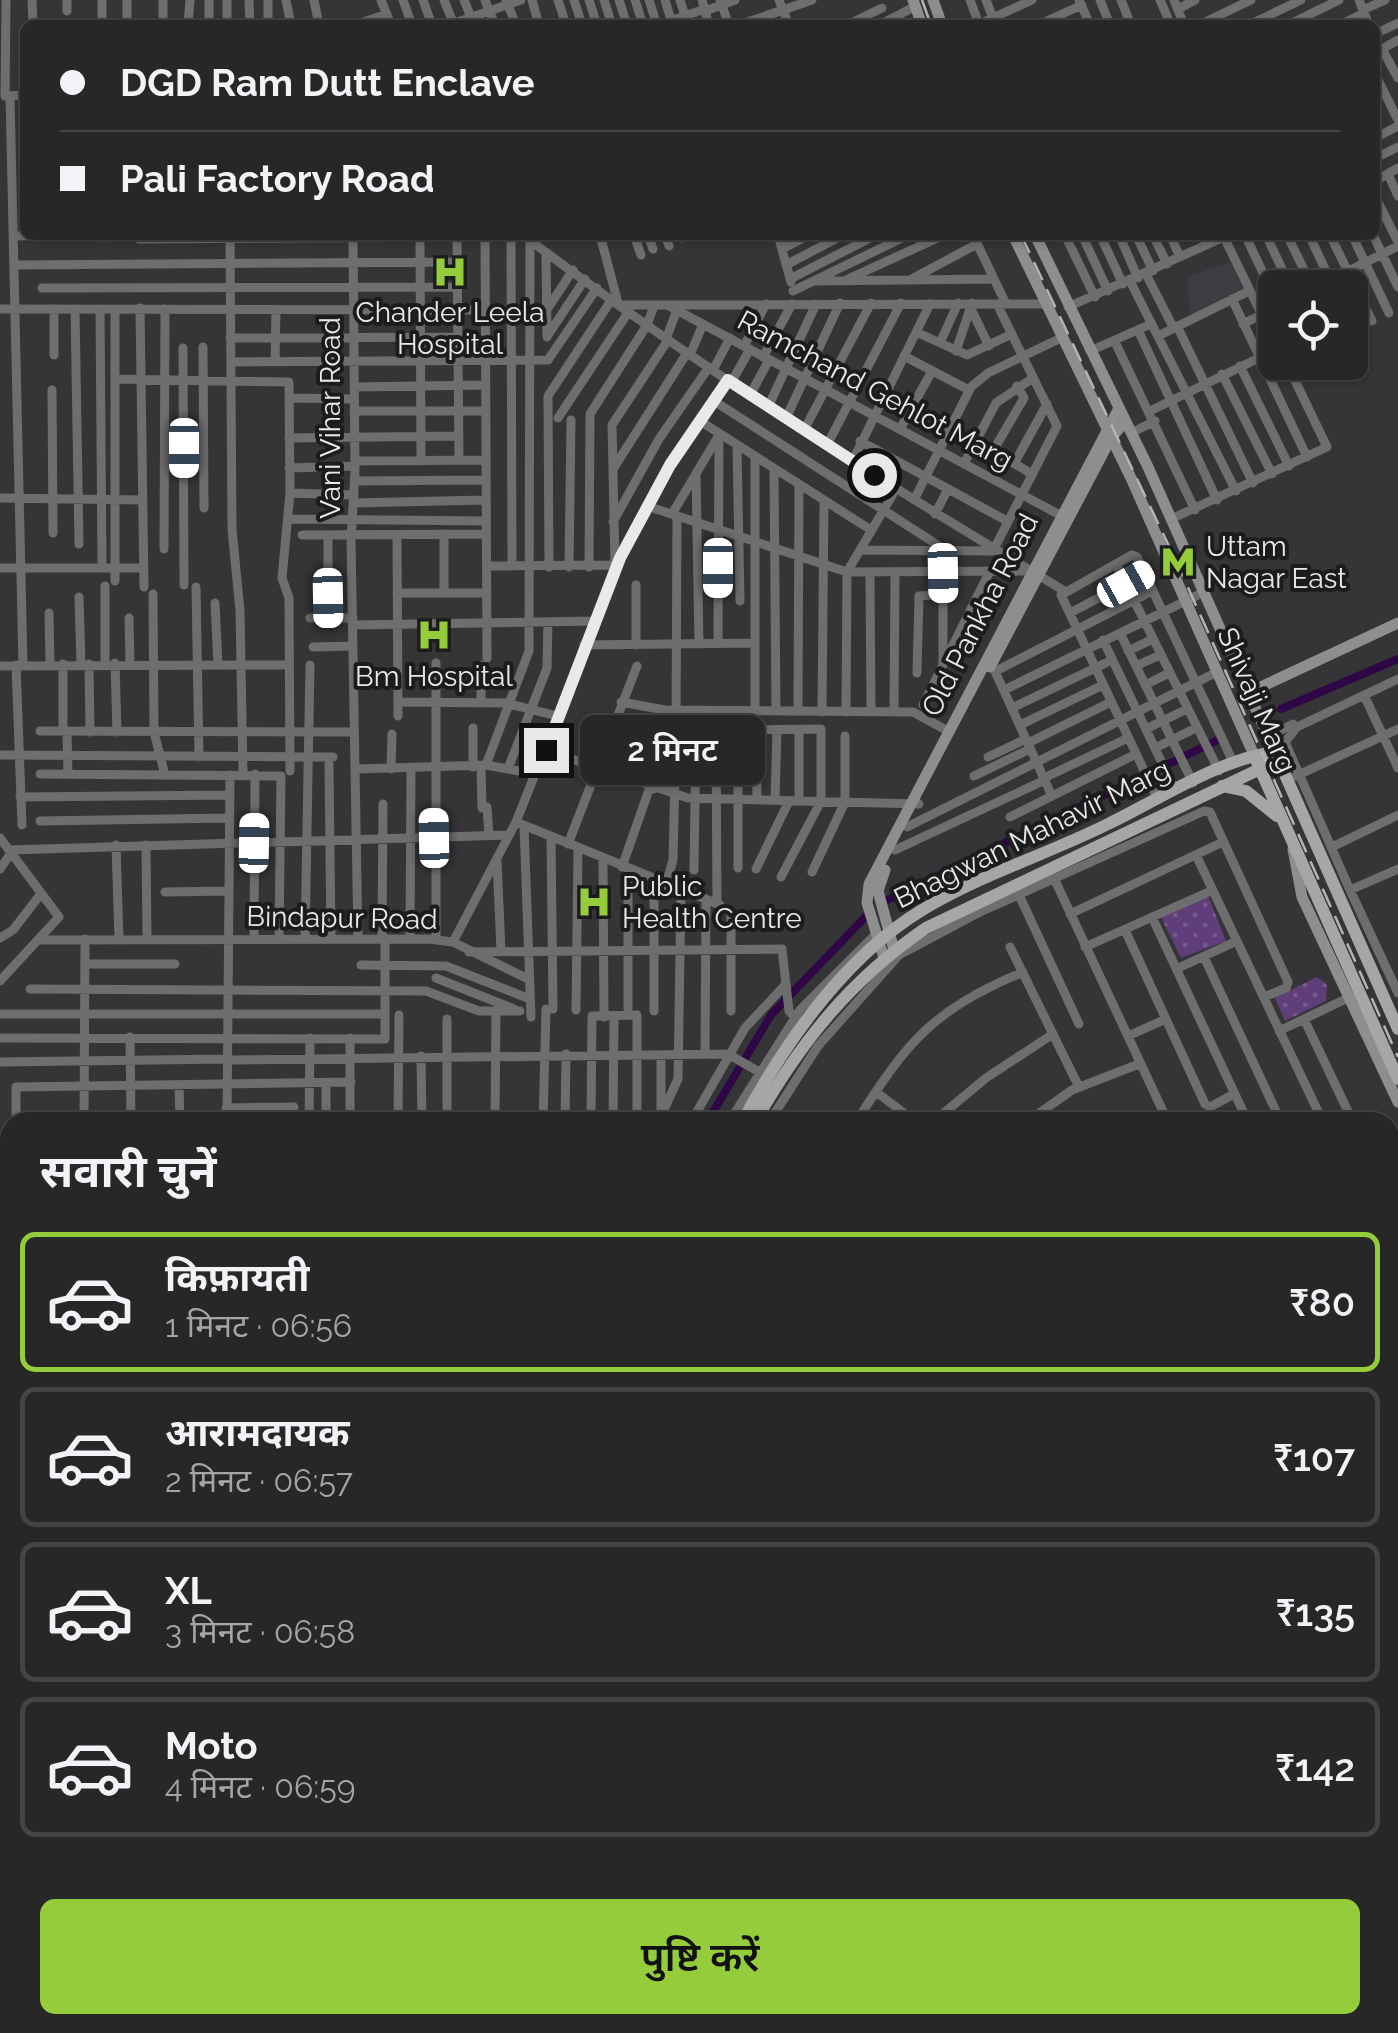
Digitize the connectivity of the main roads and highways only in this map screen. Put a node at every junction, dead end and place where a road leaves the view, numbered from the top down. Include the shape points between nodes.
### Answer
1 (1275, 752) junction
2 (1254, 755) junction
3 (1260, 768) junction
4 (1221, 786) junction
5 (1283, 822) junction
6 (1398, 1029) edge
7 (1395, 1071) edge
8 (745, 1112) edge
9 (761, 1112) edge

1 - 2 main road, Bhagwan Mahavir Marg
1 - 3 main road
1 - 6 main road, Shivaji Marg via 1293,778
2 - 3 main road, Shivaji Marg
2 - 8 main road, Bhagwan Mahavir Marg via 958,891 879,938 796,1018 759,1072
3 - 4 main road, Bhagwan Mahavir Marg
3 - 5 main road, Shivaji Marg
4 - 5 main road via 1246,792
4 - 9 main road, Bhagwan Mahavir Marg via 1053,876 926,928 882,962 803,1044
5 - 7 main road, Shivaji Marg

